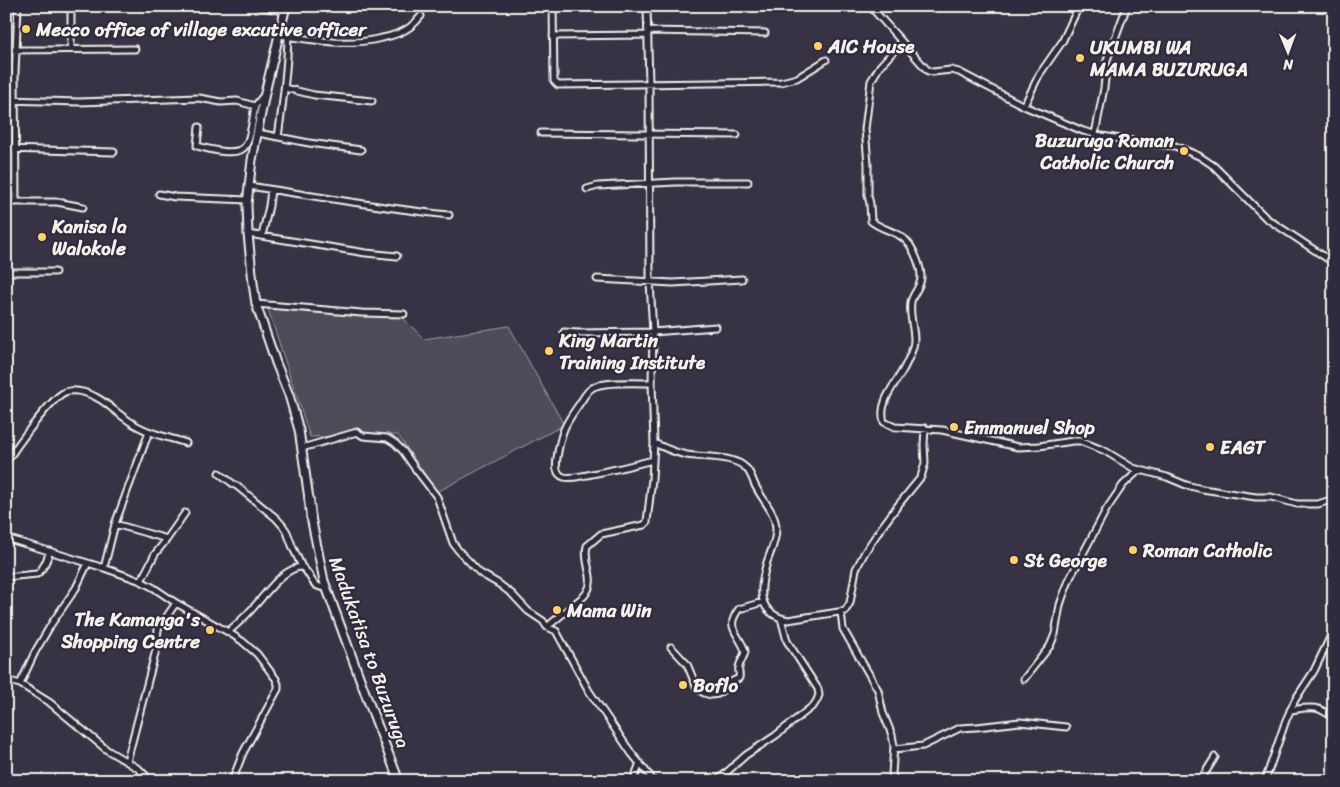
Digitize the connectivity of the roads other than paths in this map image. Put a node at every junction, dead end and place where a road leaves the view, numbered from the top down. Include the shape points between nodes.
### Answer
1 (18, 6) edge
2 (71, 6) edge
3 (258, 6) edge
4 (553, 6) edge
5 (647, 6) edge
6 (870, 6) edge
7 (1079, 6) edge
8 (1127, 6) edge
9 (285, 9) edge
10 (421, 16) dead end
11 (648, 33) junction
12 (765, 33) dead end
13 (279, 35) junction
14 (288, 36) junction
15 (553, 36) junction
16 (902, 42) junction
17 (71, 49) junction
18 (135, 49) dead end
19 (6, 50) edge
20 (17, 50) junction
21 (826, 60) dead end
22 (649, 84) junction
23 (285, 88) junction
24 (265, 93) junction
25 (6, 100) edge
26 (15, 100) junction
27 (372, 101) dead end
28 (255, 106) junction
29 (1024, 106) junction
30 (199, 127) dead end
31 (541, 132) dead end
32 (258, 133) junction
33 (650, 134) junction
34 (1095, 134) junction
35 (737, 135) dead end
36 (278, 137) junction
37 (6, 149) edge
38 (15, 150) junction
39 (361, 150) dead end
40 (114, 152) dead end
41 (748, 182) dead end
42 (649, 183) junction
43 (249, 186) junction
44 (587, 189) dead end
45 (271, 190) junction
46 (159, 194) dead end
47 (248, 200) junction
48 (6, 202) edge
49 (16, 202) junction
50 (83, 207) dead end
51 (449, 214) dead end
52 (248, 234) junction
53 (262, 236) junction
54 (397, 256) dead end
55 (1334, 263) edge
56 (6, 272) edge
57 (55, 272) dead end
58 (597, 279) dead end
59 (742, 279) dead end
60 (650, 282) junction
61 (256, 304) junction
62 (404, 314) dead end
63 (716, 328) dead end
64 (564, 332) dead end
65 (653, 332) junction
66 (652, 383) junction
67 (925, 428) junction
68 (150, 432) junction
69 (186, 443) dead end
70 (654, 443) junction
71 (302, 448) junction
72 (653, 460) junction
73 (6, 463) edge
74 (1139, 470) junction
75 (219, 473) dead end
76 (309, 499) joint
77 (1334, 500) edge
78 (185, 513) dead end
79 (311, 517) joint
80 (115, 524) junction
81 (6, 538) edge
82 (167, 539) junction
83 (50, 551) junction
84 (88, 563) junction
85 (302, 567) junction
86 (104, 568) junction
87 (6, 577) edge
88 (141, 581) junction
89 (327, 588) junction
90 (763, 602) junction
91 (176, 603) junction
92 (841, 612) junction
93 (781, 618) junction
94 (547, 627) junction
95 (1334, 629) edge
96 (228, 632) junction
97 (671, 648) dead end
98 (1024, 679) dead end
99 (6, 680) edge
100 (20, 684) junction
101 (1290, 710) junction
102 (1334, 717) edge
103 (1066, 727) dead end
104 (894, 749) junction
105 (1215, 757) dead end
106 (127, 761) junction
107 (640, 764) junction
108 (635, 779) edge
109 (151, 781) edge
110 (232, 781) edge
111 (400, 781) edge
112 (653, 781) edge
113 (717, 781) edge
114 (894, 781) edge
115 (1200, 781) edge
116 (1265, 781) edge

1 - 20 street
2 - 17 street
3 - 9 street
4 - 15 street
5 - 11 street
6 - 16 street
7 - 29 street
8 - 34 street via 1107,60
9 - 13 main road, Madukatisa to Buzuruga
10 - 14 street via 399,34 373,41 342,43
11 - 12 street
11 - 15 street
11 - 22 street
13 - 14 street
13 - 24 main road, Madukatisa to Buzuruga
14 - 23 street
15 - 22 street via 554,81 558,85
16 - 29 street via 928,70 960,72
16 - 67 street via 871,81 865,129 868,195 871,221 905,239 917,260 921,278 911,300 914,343 907,364 888,397 883,419 895,427
17 - 18 street
17 - 20 street
19 - 20 street
20 - 26 street
21 - 22 street via 797,78 781,82
22 - 33 street
23 - 27 street via 314,95
23 - 36 street
24 - 28 street
24 - 32 main road, Madukatisa to Buzuruga
25 - 26 street
26 - 28 street via 79,102 199,98
26 - 38 street
28 - 30 street via 248,140 242,150 232,152 197,146
29 - 34 street
31 - 33 street
32 - 36 street
32 - 43 main road, Madukatisa to Buzuruga
33 - 35 street
33 - 42 street
34 - 55 street via 1175,146 1199,156 1214,166 1266,218
36 - 39 street
37 - 38 street
38 - 40 street
38 - 49 street
41 - 42 street
42 - 44 street
42 - 60 street
43 - 45 street
43 - 47 main road, Madukatisa to Buzuruga
45 - 51 street
45 - 53 street
46 - 47 street
47 - 52 main road, Madukatisa to Buzuruga
48 - 49 street
49 - 50 street via 57,202
52 - 53 street
52 - 61 main road, Madukatisa to Buzuruga
53 - 54 street
56 - 57 street
58 - 60 street
59 - 60 street
60 - 65 street
61 - 62 street
61 - 71 main road, Madukatisa to Buzuruga via 289,395
63 - 65 street
64 - 65 street
65 - 66 street
66 - 70 street
66 - 72 street via 607,384 590,389 563,430 556,465 557,471 565,478
67 - 74 street via 1018,447 1080,441
67 - 92 street via 925,463 921,477 866,552 856,569 850,603
68 - 69 street
68 - 73 street via 90,395 66,392 38,419
68 - 80 street
70 - 72 street
70 - 90 street via 686,455 735,461 751,475 776,527 776,540 764,577
71 - 76 main road, Madukatisa to Buzuruga
71 - 94 street via 357,432 363,436 387,438 395,443 437,497 458,550 480,573 512,594
72 - 94 street via 647,522 644,526 601,534 587,546 589,591
74 - 77 street via 1202,489 1271,497 1297,504
74 - 98 street via 1123,485 1086,546 1060,605 1050,646
75 - 85 street via 276,518 287,532
76 - 79 main road, Madukatisa to Buzuruga
78 - 82 street
79 - 89 main road, Madukatisa to Buzuruga
80 - 82 street
80 - 86 street
81 - 83 street
82 - 88 street
83 - 84 street
83 - 87 street via 37,574
84 - 86 street
84 - 100 street
85 - 89 street via 316,585
85 - 96 street via 293,568 276,581
86 - 88 street
88 - 91 street
89 - 111 main road, Madukatisa to Buzuruga
90 - 93 street via 771,613
90 - 97 street via 739,609 733,618 733,630 745,653 739,666 739,678 718,694 704,693 697,688 690,668
91 - 96 street
91 - 106 street via 158,629
92 - 93 street via 788,620
92 - 104 street via 845,634 878,690
93 - 113 street via 787,642 819,695 814,705
94 - 107 street via 556,631 589,691
95 - 101 street
96 - 110 street via 256,654 278,684
99 - 100 street
100 - 106 street via 49,702 107,750
101 - 102 street via 1313,708
101 - 116 street
103 - 104 street via 1020,722 960,728 923,746
104 - 114 street
105 - 115 street
106 - 109 street
107 - 108 street
107 - 112 street

